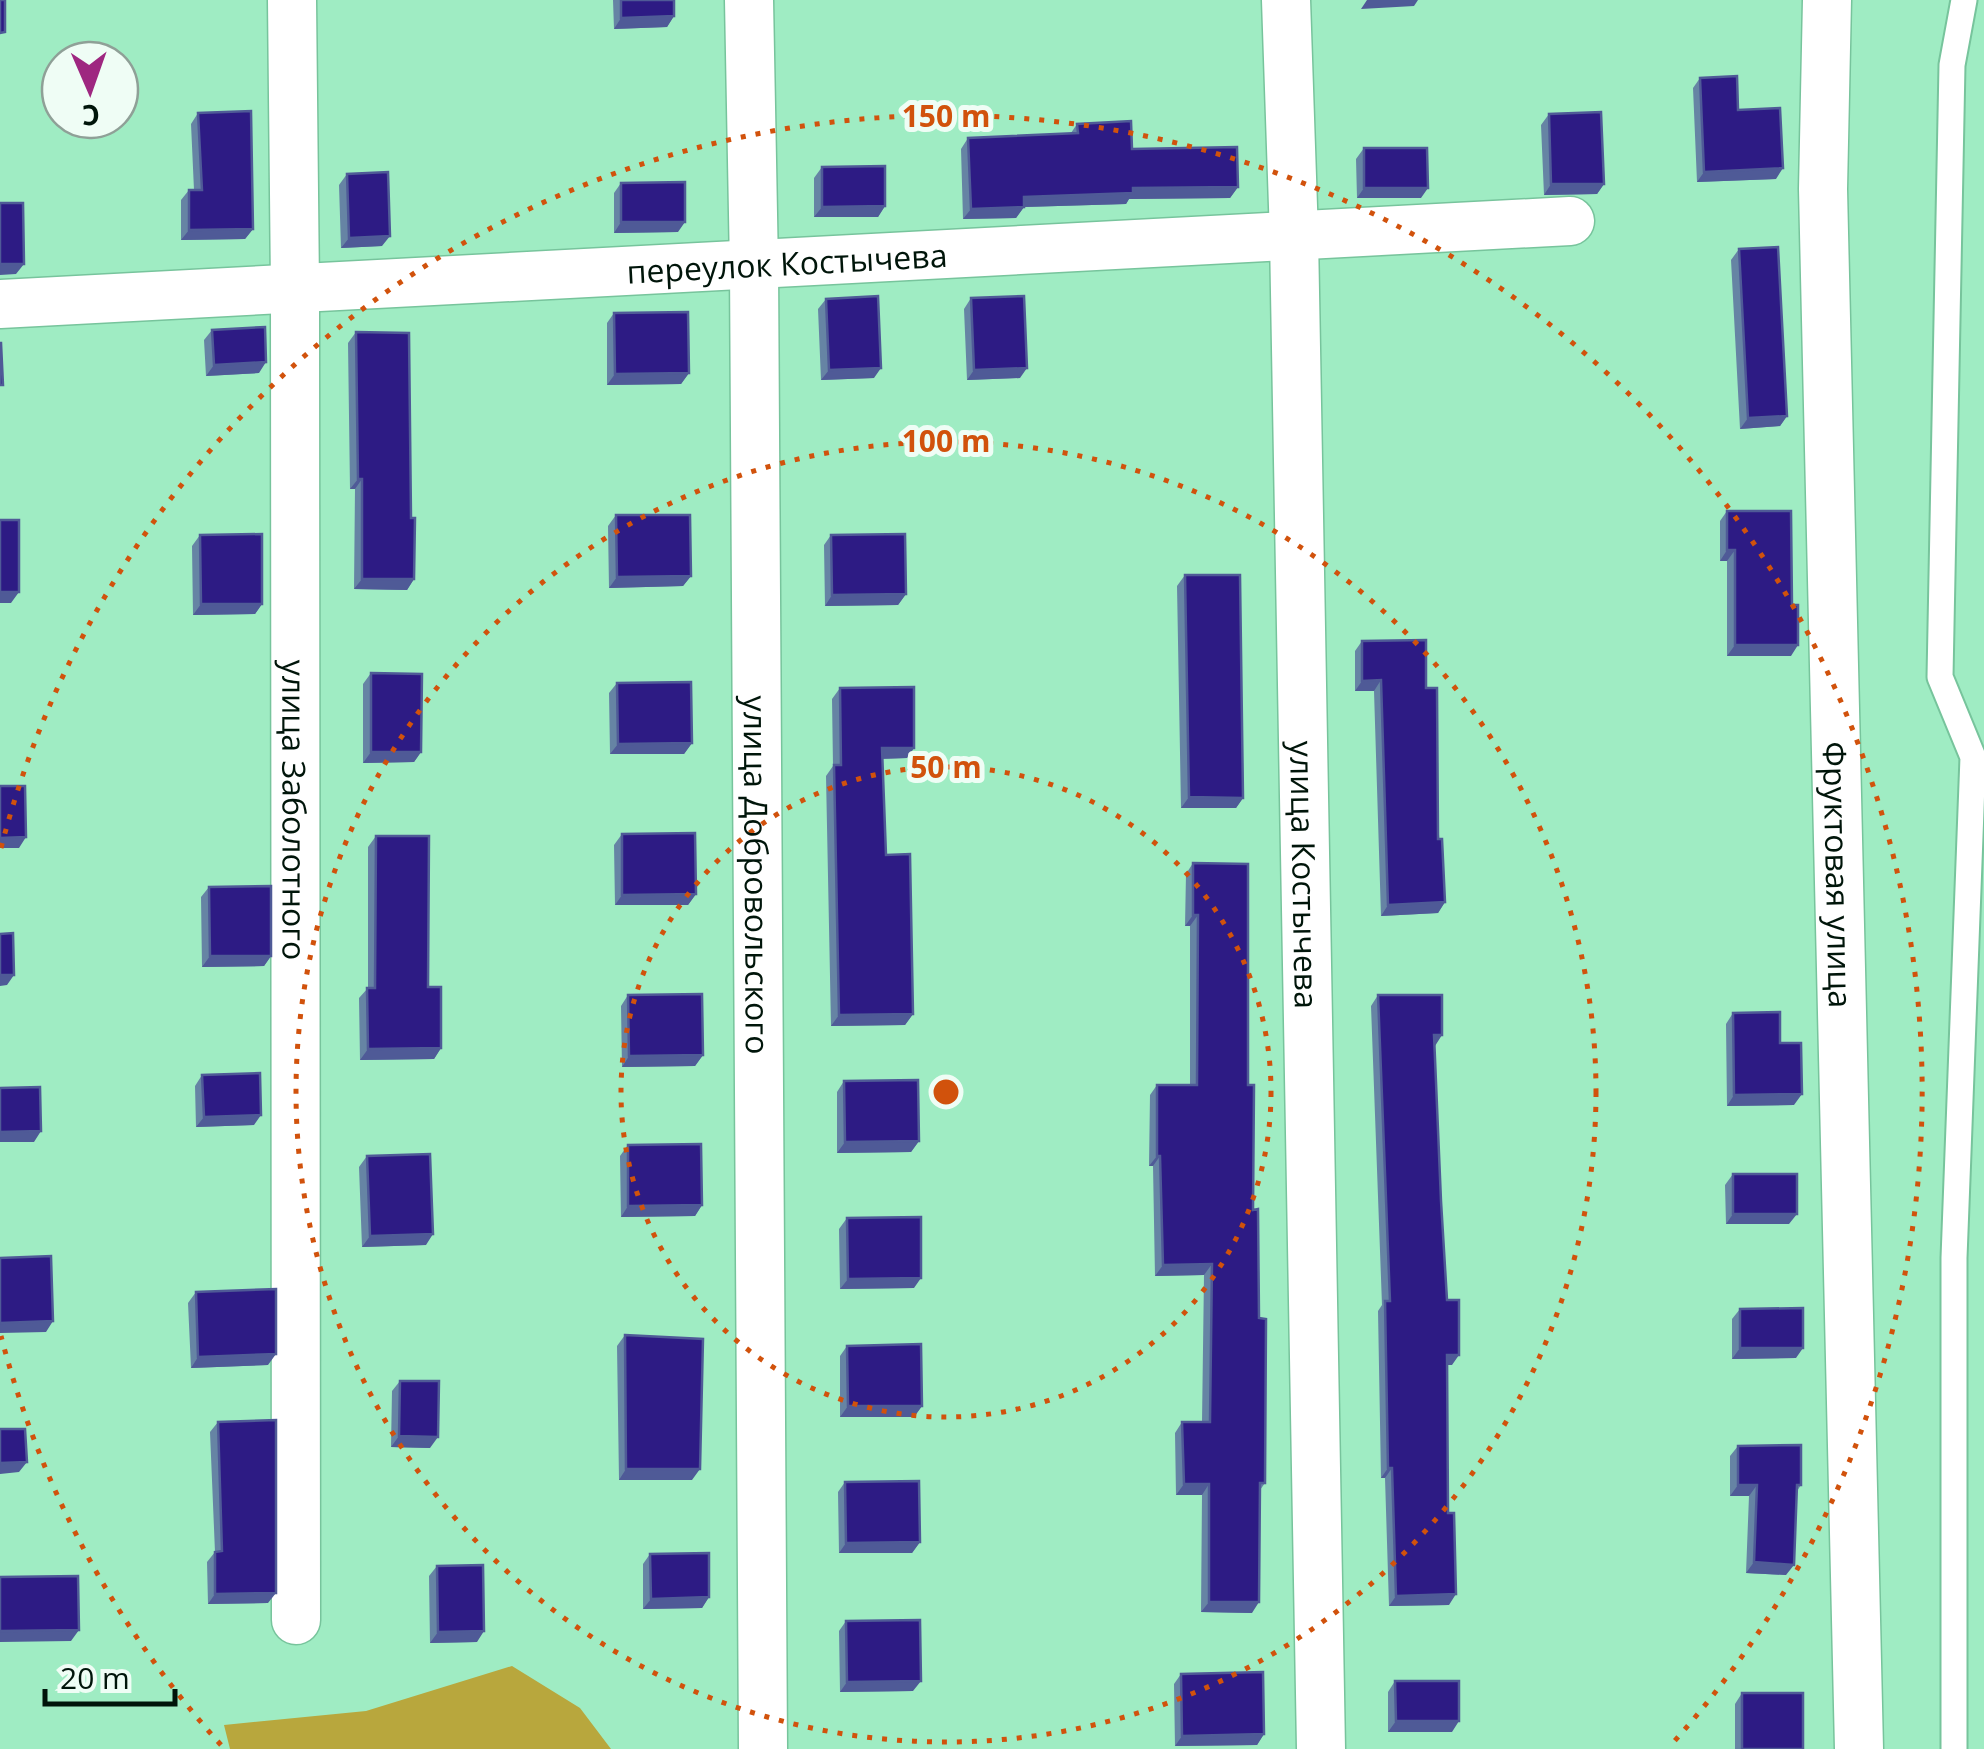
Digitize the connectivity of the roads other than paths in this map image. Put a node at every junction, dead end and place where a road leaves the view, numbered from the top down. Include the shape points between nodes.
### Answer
1 (292, 0) edge
2 (749, 0) edge
3 (1286, 0) edge
4 (1828, 0) edge
5 (1964, 0) edge
6 (1570, 222) dead end
7 (1294, 236) junction
8 (754, 267) junction
9 (296, 288) junction
10 (0, 304) edge
11 (296, 1620) dead end
12 (764, 1749) edge
13 (1321, 1749) edge
14 (1859, 1749) edge
15 (1954, 1749) edge

1 - 9 street, улица Заболотного
2 - 8 street, улица Добровольского
3 - 7 street, улица Костычева
4 - 14 street, Фруктовая улица via 1823,190
5 - 15 lane via 1952,65 1940,676 1974,756 1954,1258
6 - 7 street, переулок Костычева
7 - 8 street, переулок Костычева
7 - 13 street, улица Костычева
8 - 9 street, переулок Костычева
8 - 12 street, улица Добровольского
9 - 10 street, переулок Костычева
9 - 11 street, улица Заболотного

